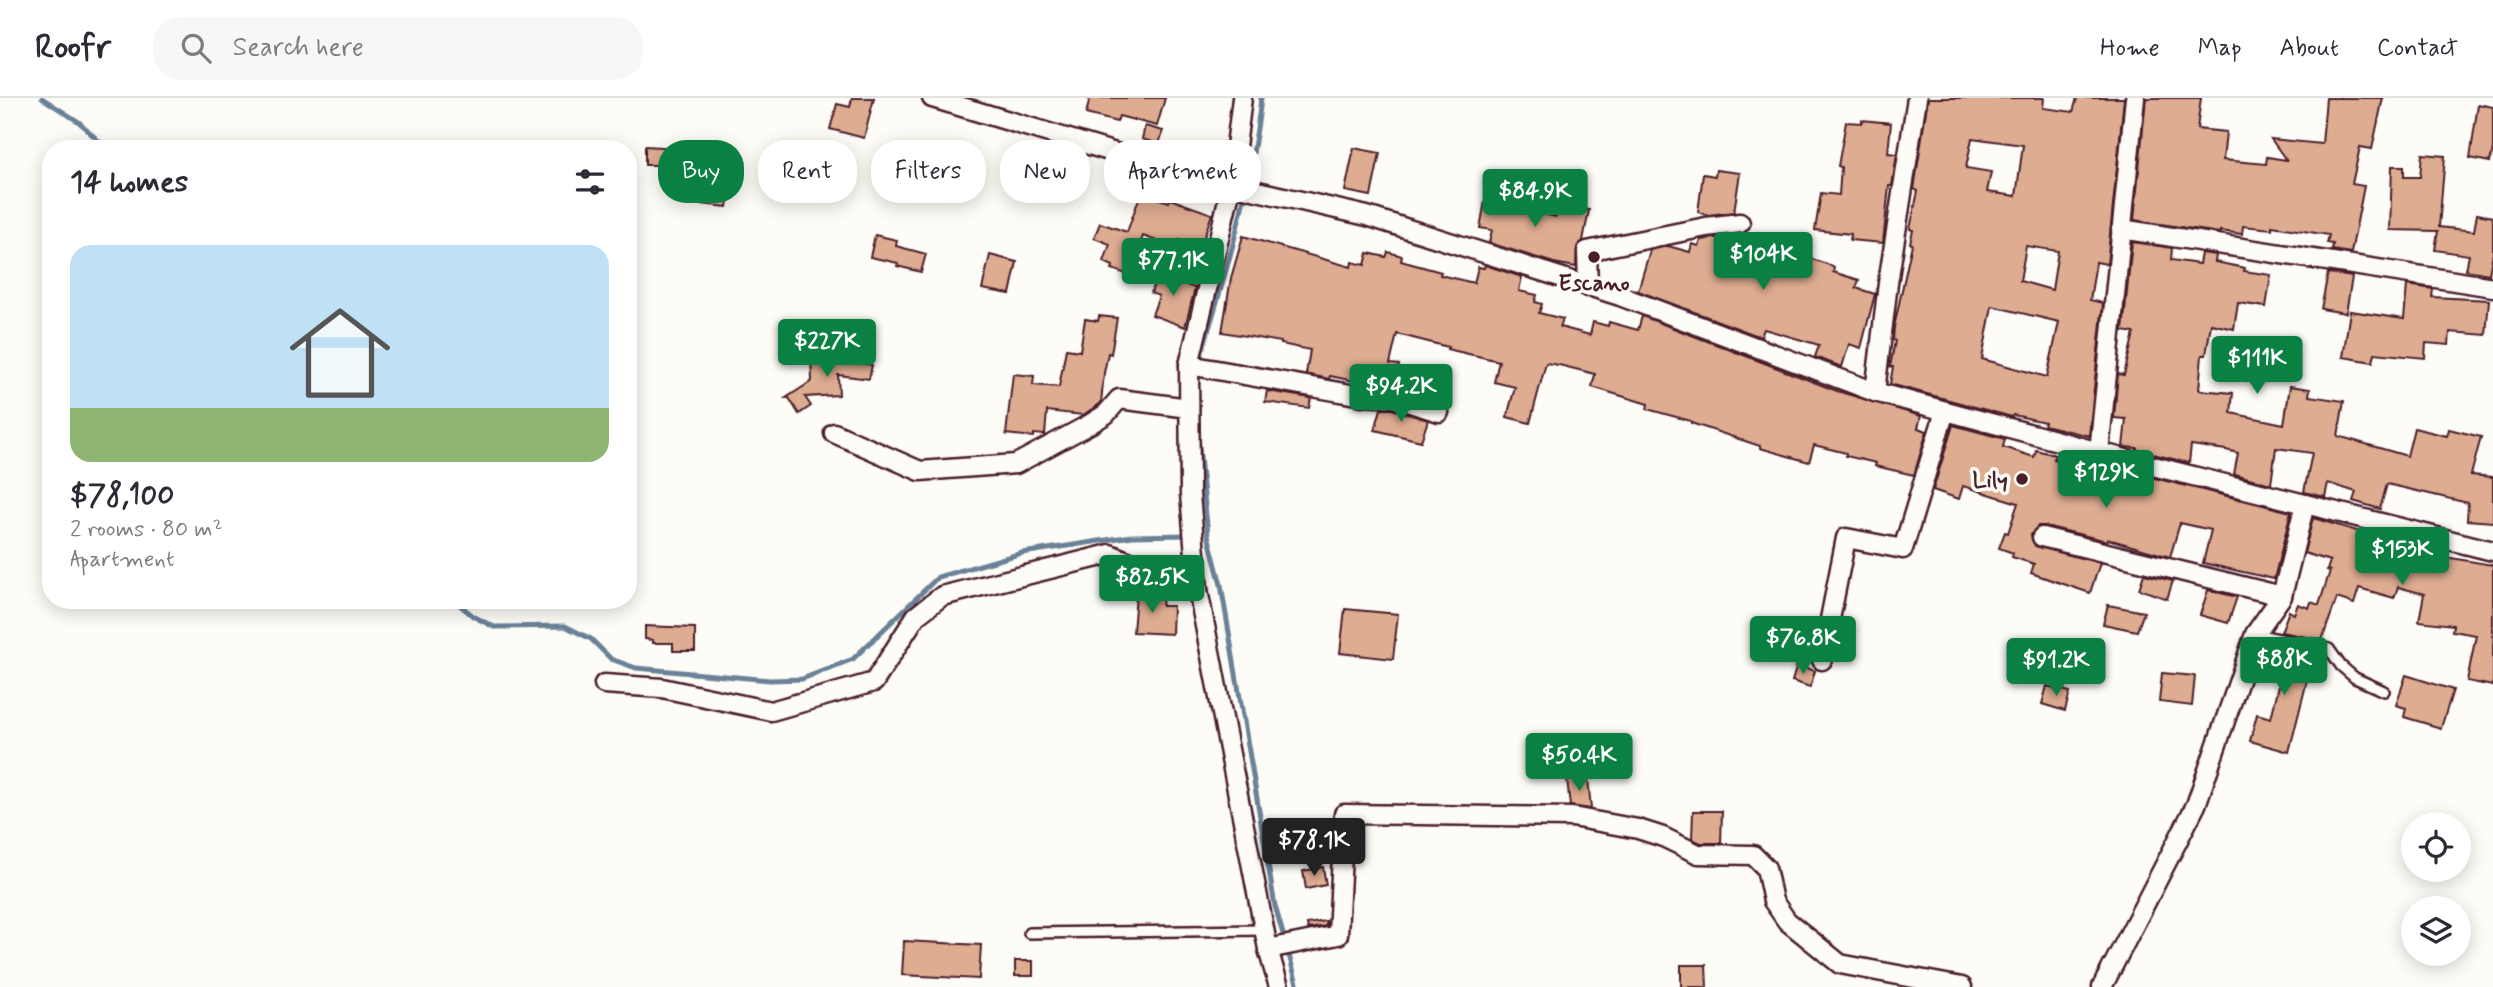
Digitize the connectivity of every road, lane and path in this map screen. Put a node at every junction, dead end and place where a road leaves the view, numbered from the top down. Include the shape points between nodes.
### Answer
1 (932, 98) edge
2 (1242, 98) edge
3 (1917, 98) edge
4 (2135, 98) edge
5 (1237, 140) edge
6 (1104, 149) edge
7 (1261, 193) edge
8 (1227, 203) edge
9 (1740, 223) dead end
10 (2122, 229) junction
11 (1588, 287) junction
12 (2493, 287) edge
13 (1189, 365) junction
14 (1875, 392) junction
15 (1189, 408) junction
16 (1945, 411) junction
17 (1439, 412) dead end
18 (834, 433) dead end
19 (2099, 452) junction
20 (2305, 504) junction
21 (2042, 537) dead end
22 (2493, 551) edge
23 (1198, 590) junction
24 (2282, 596) junction
25 (2255, 635) junction
26 (1822, 660) dead end
27 (604, 684) dead end
28 (2384, 691) dead end
29 (1264, 930) junction
30 (1030, 933) dead end
31 (1268, 949) junction
32 (1279, 987) edge
33 (1962, 987) edge
34 (2102, 987) edge

1 - 6 street
2 - 5 street
3 - 14 street
4 - 10 street
7 - 11 street via 1367,216
8 - 13 street
9 - 11 street via 1587,251
10 - 12 street
10 - 19 street
11 - 14 street
13 - 15 street
13 - 17 street via 1394,398
14 - 16 street
15 - 18 street via 1119,398 1106,414 1016,464 920,471
15 - 23 street
16 - 19 street
16 - 26 street via 1903,549 1846,538
19 - 20 street
20 - 22 street
20 - 24 street
21 - 24 street
23 - 27 street via 1110,554 942,596 916,616 874,682 771,711 662,688
23 - 29 street
24 - 25 street
25 - 28 lane via 2329,649 2355,678
25 - 34 street via 2196,804
29 - 30 lane
29 - 31 street
31 - 32 street
31 - 33 street via 1338,934 1344,814 1572,817 1638,829 1698,854 1753,855 1766,868 1773,901 1787,920 1840,964

